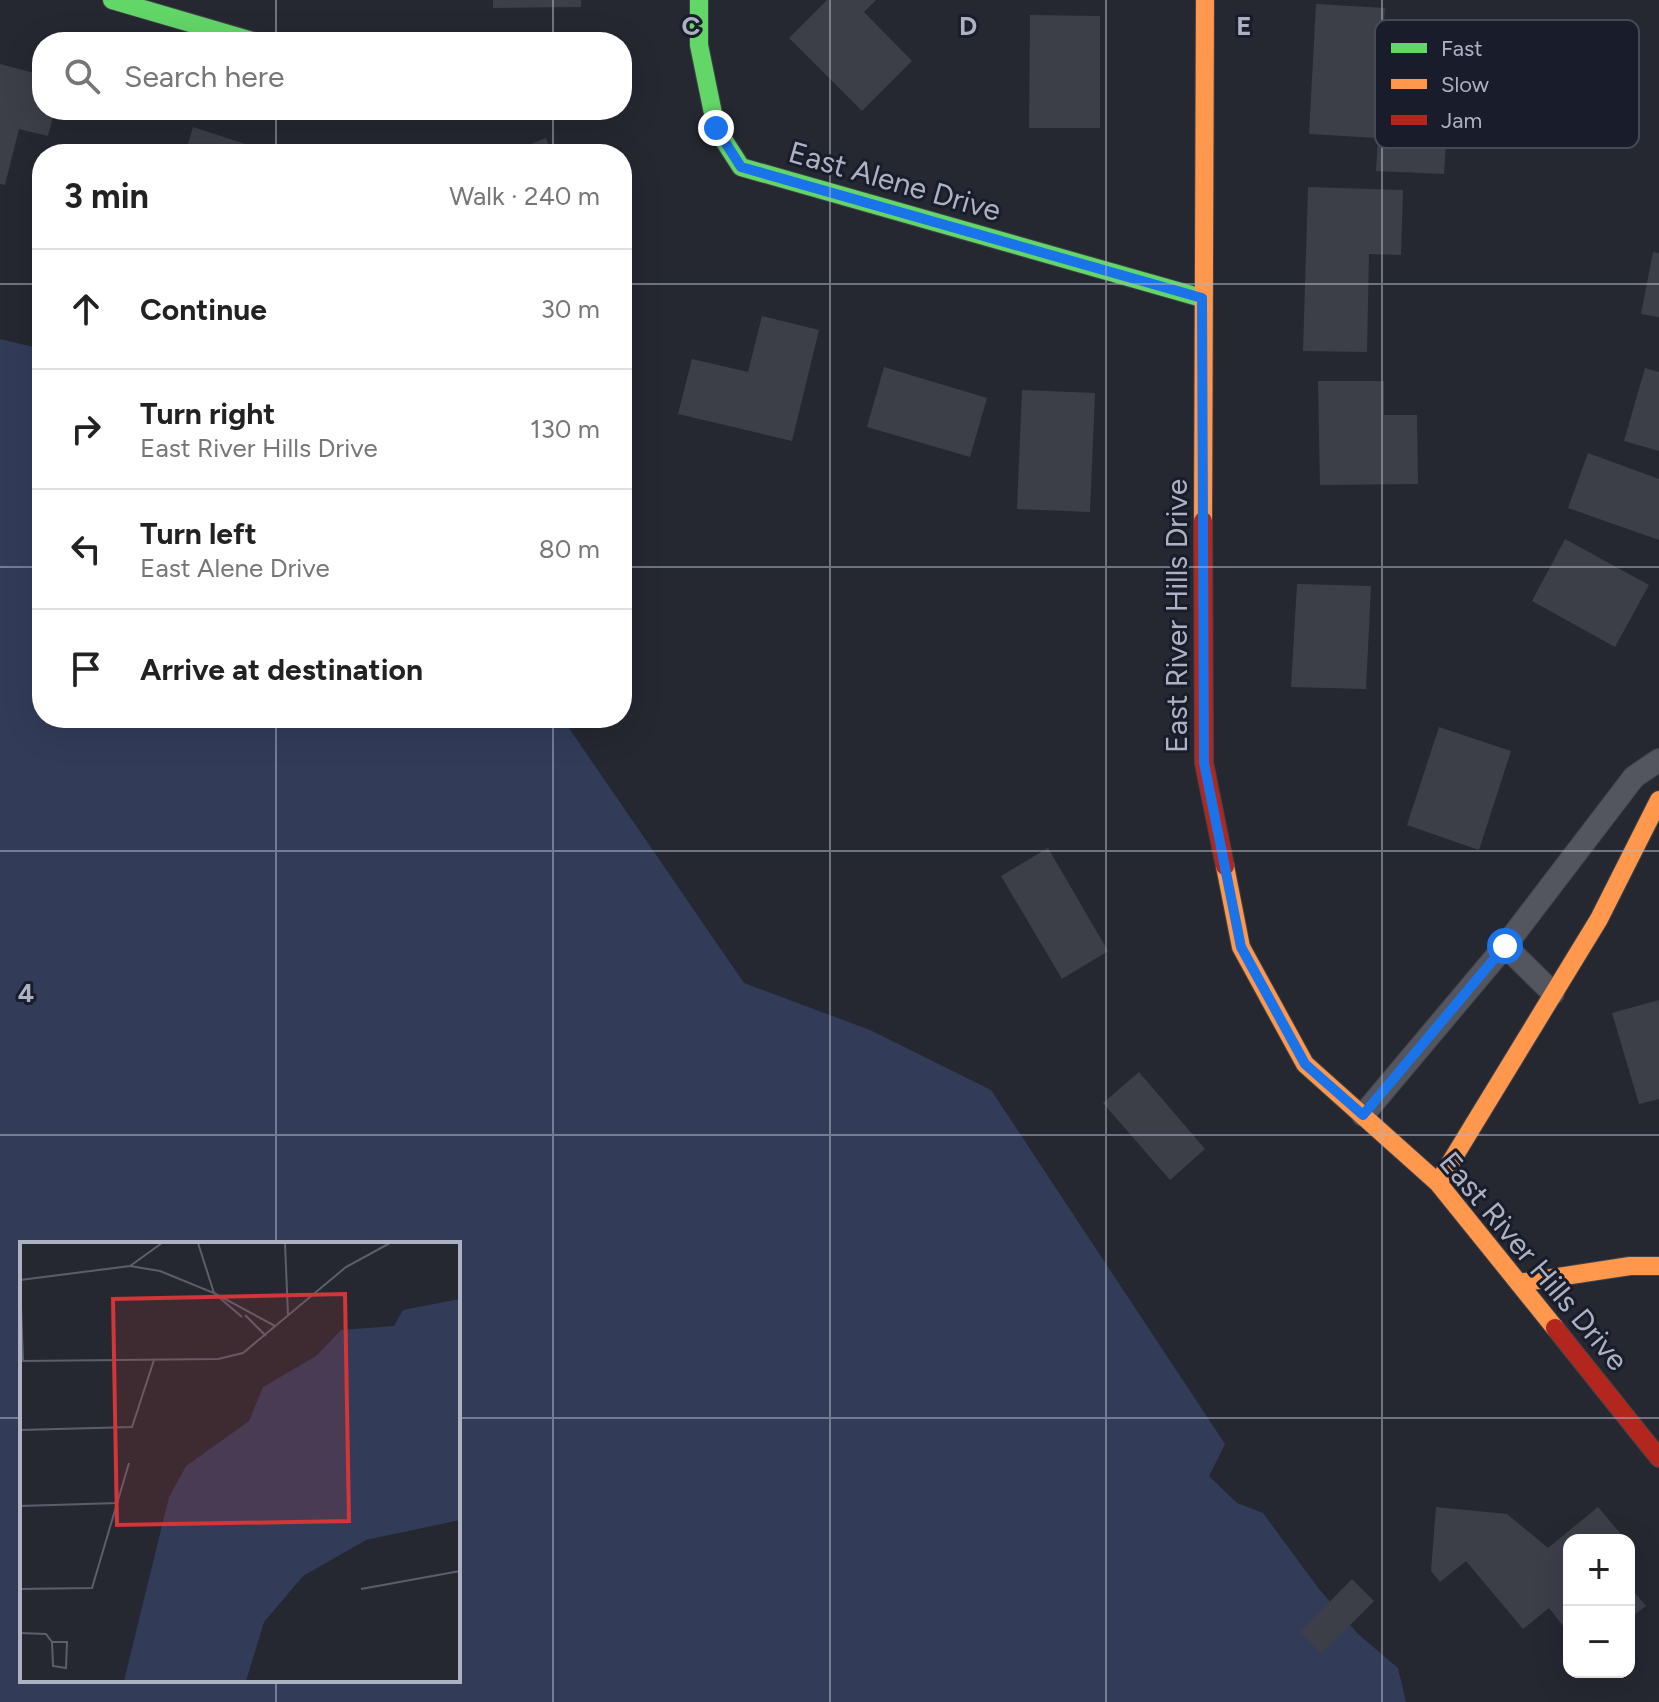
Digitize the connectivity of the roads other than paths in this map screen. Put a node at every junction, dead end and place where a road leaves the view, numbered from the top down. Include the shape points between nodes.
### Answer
1 (112, 0) edge
2 (699, 0) edge
3 (1205, 0) edge
4 (222, 32) edge
5 (1202, 298) junction
6 (1659, 760) edge
7 (1659, 800) edge
8 (1505, 946) junction
9 (1553, 993) junction
10 (1363, 1115) junction
11 (1438, 1183) junction
12 (1659, 1266) edge
13 (1519, 1283) junction
14 (1659, 1458) edge

1 - 4 street
2 - 5 street, East Alene Drive via 699,45 716,128 741,167
3 - 5 street, East River Hills Drive
5 - 10 street, East River Hills Drive via 1207,778 1241,947 1305,1064
6 - 8 lane via 1634,777
7 - 9 street via 1599,919
8 - 9 lane
8 - 10 lane
9 - 11 street
10 - 11 street, East River Hills Drive
11 - 13 street, East River Hills Drive
12 - 13 street
13 - 14 street, East River Hills Drive

